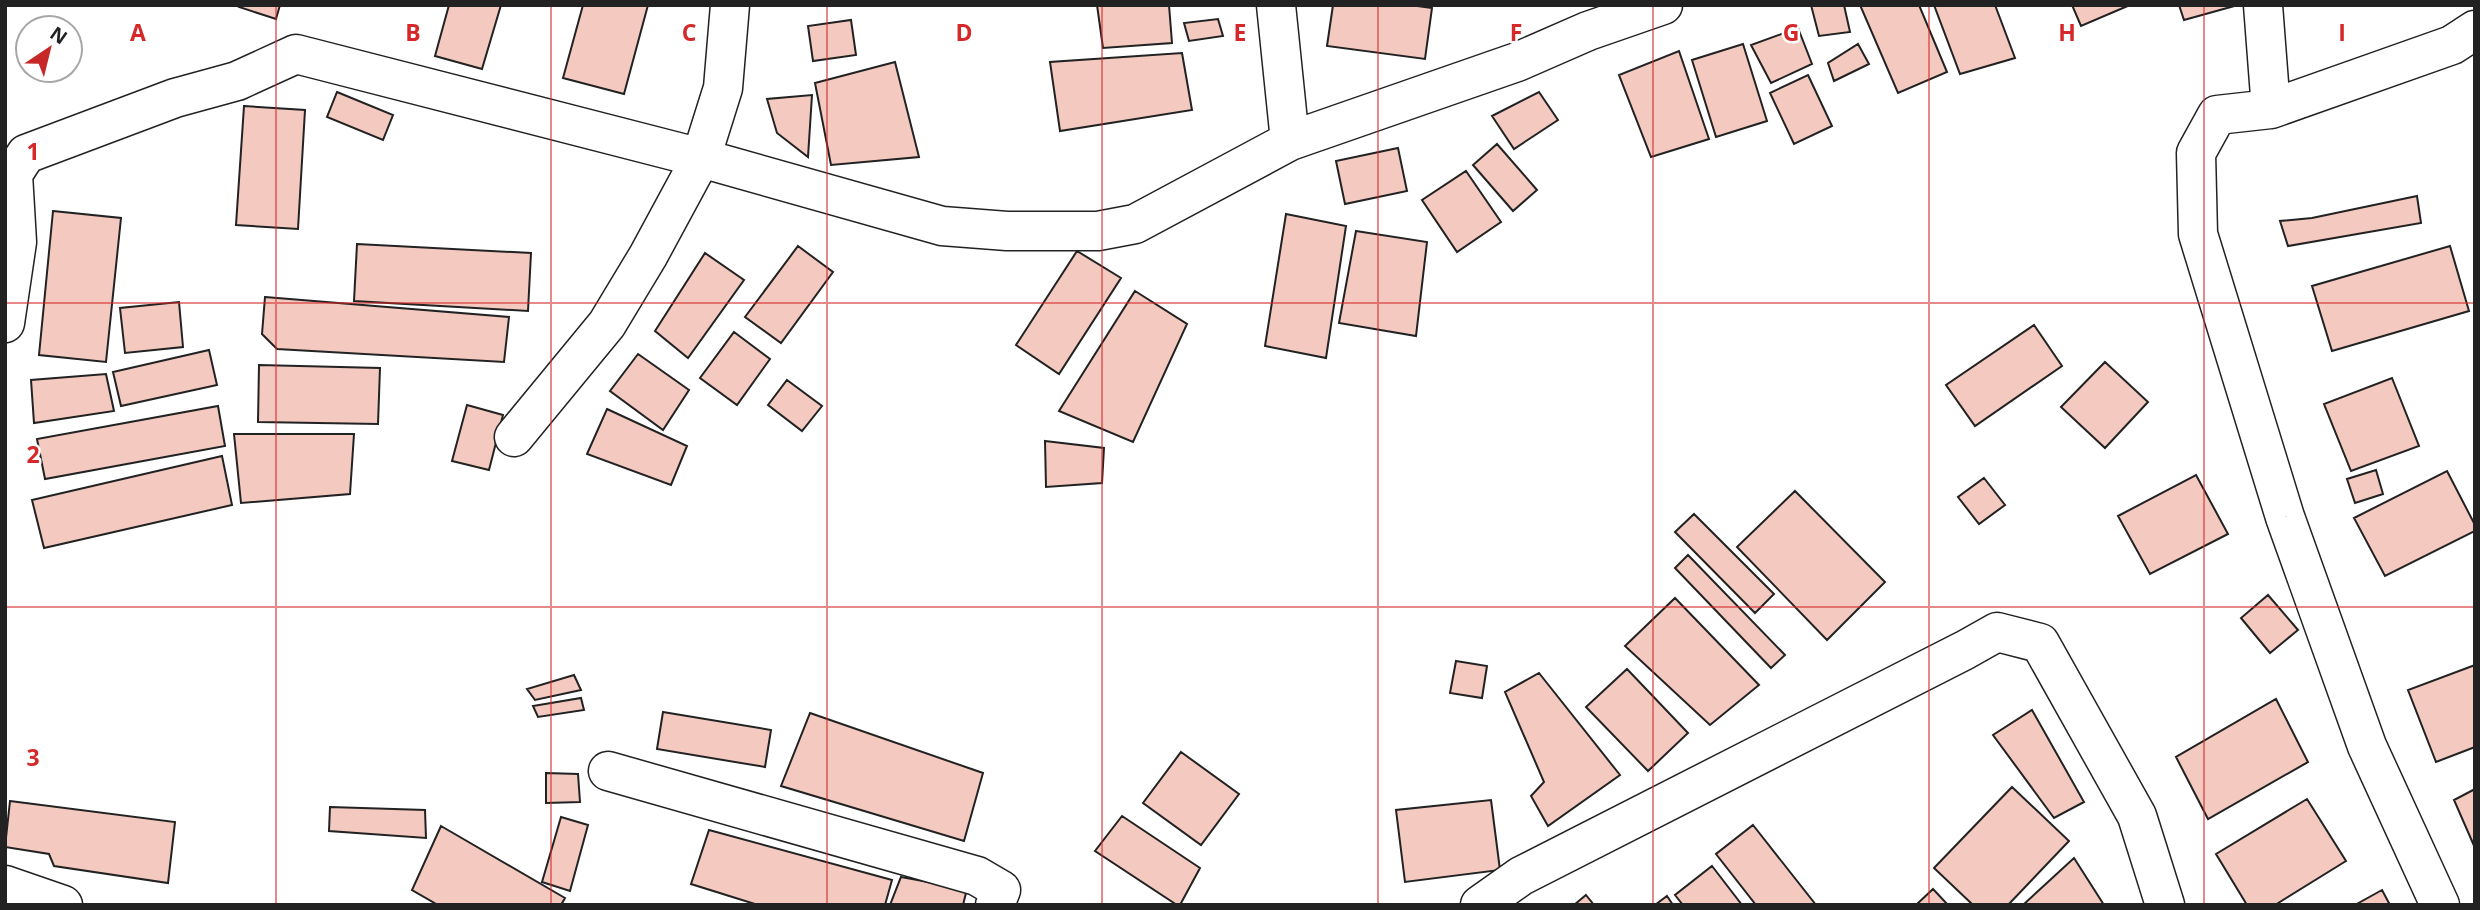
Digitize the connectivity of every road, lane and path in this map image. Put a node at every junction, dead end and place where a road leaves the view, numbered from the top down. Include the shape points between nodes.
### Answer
1 (730, 5) edge
2 (1276, 5) edge
3 (1663, 5) edge
4 (2263, 5) edge
5 (2475, 30) edge
6 (2271, 109) junction
7 (1290, 141) junction
8 (701, 158) junction
9 (5, 323) edge
10 (514, 437) dead end
11 (608, 771) dead end
12 (5, 885) edge
13 (63, 905) edge
14 (995, 905) edge
15 (1480, 905) edge
16 (2165, 905) edge
17 (2440, 905) edge

1 - 8 street via 723,89
2 - 7 street
3 - 7 street via 1517,62
4 - 6 street
5 - 6 street via 2452,45
6 - 17 street via 2217,115 2196,153 2198,234 2285,517 2367,746
7 - 8 street via 1135,224 1098,231 942,226
8 - 9 street via 296,54 237,81 175,98 26,153 13,174 17,242
8 - 10 street via 607,324
11 - 14 street via 977,876 1001,890
12 - 13 street
15 - 16 street via 1521,876 1997,632 2040,643 2137,816

